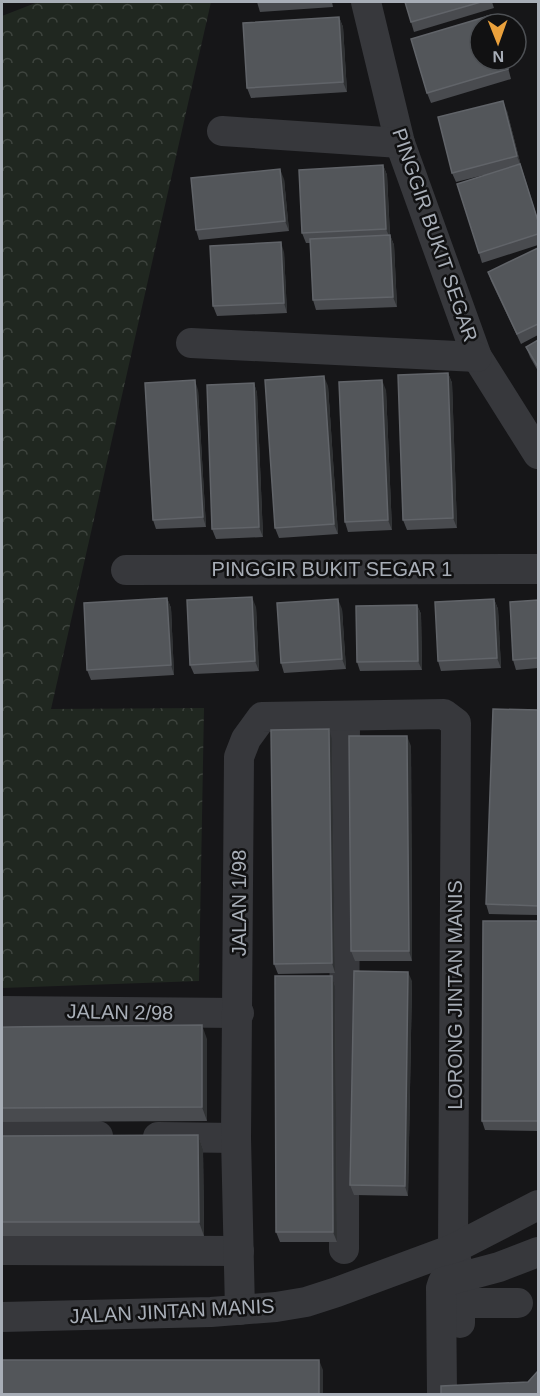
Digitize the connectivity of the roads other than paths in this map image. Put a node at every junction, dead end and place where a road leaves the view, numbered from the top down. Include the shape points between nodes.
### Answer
1 (366, 2) edge
2 (222, 131) dead end
3 (400, 143) junction
4 (191, 343) dead end
5 (477, 357) junction
6 (538, 454) edge
7 (538, 569) edge
8 (126, 570) dead end
9 (345, 716) junction
10 (456, 741) joint
11 (2, 1011) edge
12 (238, 1013) junction
13 (2, 1135) edge
14 (236, 1138) junction
15 (538, 1205) edge
16 (344, 1249) dead end
17 (453, 1249) junction
18 (2, 1250) edge
19 (239, 1251) junction
20 (538, 1252) edge
21 (461, 1290) junction
22 (518, 1303) dead end
23 (240, 1310) junction
24 (2, 1317) edge
25 (450, 1392) edge

1 - 3 street, PINGGIR BUKIT SEGAR
2 - 3 street
3 - 5 street, PINGGIR BUKIT SEGAR
4 - 5 street
5 - 6 street, PINGGIR BUKIT SEGAR
7 - 8 street, PINGGIR BUKIT SEGAR 1
9 - 10 street, JALAN 1/98 via 444,714 456,723
9 - 12 street, JALAN 1/98 via 262,717 239,757
9 - 16 street
10 - 17 street, LORONG JINTAN MANIS
11 - 12 street, JALAN 2/98
12 - 14 street, JALAN 1/98
13 - 14 street
14 - 19 street, JALAN 1/98
15 - 17 street, JALAN JINTAN MANIS
17 - 21 street, LORONG JINTAN MANIS
17 - 23 street, JALAN JINTAN MANIS via 337,1293 276,1307
18 - 19 street
19 - 23 street, JALAN 1/98
20 - 21 street
21 - 22 street
21 - 25 street, LORONG JINTAN MANIS
23 - 24 street, JALAN JINTAN MANIS

